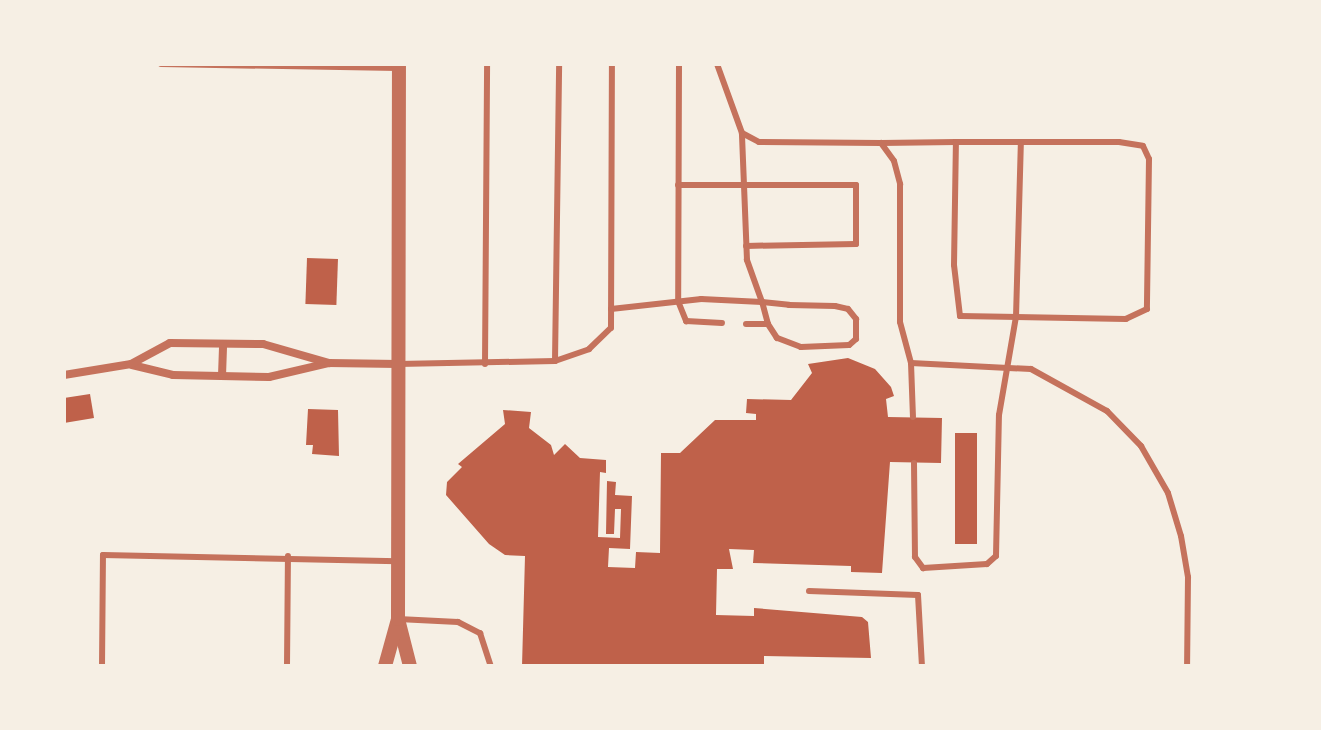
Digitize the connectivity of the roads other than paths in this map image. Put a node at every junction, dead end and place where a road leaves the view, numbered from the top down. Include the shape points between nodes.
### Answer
1 (161, 64) edge
2 (244, 64) edge
3 (313, 64) edge
4 (487, 64) edge
5 (559, 64) edge
6 (612, 64) edge
7 (679, 64) edge
8 (717, 64) edge
9 (399, 66) edge
10 (742, 133) junction
11 (956, 142) junction
12 (1021, 142) junction
13 (881, 143) junction
14 (678, 185) junction
15 (744, 187) junction
16 (746, 246) junction
17 (678, 301) junction
18 (762, 302) junction
19 (611, 309) junction
20 (1016, 317) junction
21 (722, 323) dead end
22 (746, 324) dead end
23 (768, 324) junction
24 (223, 344) junction
25 (555, 361) junction
26 (329, 363) junction
27 (911, 363) junction
28 (131, 364) junction
29 (398, 364) junction
30 (485, 364) junction
31 (1009, 367) junction
32 (64, 375) edge
33 (222, 376) junction
34 (913, 417) dead end
35 (914, 463) dead end
36 (288, 556) junction
37 (398, 561) junction
38 (809, 591) dead end
39 (398, 619) junction
40 (102, 666) edge
41 (287, 666) edge
42 (385, 666) edge
43 (410, 666) edge
44 (491, 666) edge
45 (922, 666) edge
46 (1187, 666) edge

1 - 2 lane
2 - 3 lane
3 - 9 lane
4 - 30 lane
5 - 25 lane
6 - 19 lane
7 - 14 lane
8 - 10 lane
9 - 29 street
10 - 13 lane via 759,142
10 - 15 lane
11 - 12 lane
11 - 13 lane
11 - 20 lane via 954,265 960,316
12 - 20 lane
12 - 20 lane via 1143,146 1149,159 1147,309 1126,319
13 - 27 lane via 894,161 900,184 900,322
14 - 15 lane
14 - 17 lane
15 - 16 lane
15 - 16 lane via 856,185 856,244
16 - 18 lane
17 - 18 lane
17 - 19 lane
17 - 21 lane via 686,321
18 - 23 lane
18 - 23 lane via 848,309 858,332 849,345 801,347 777,338
19 - 25 lane via 611,328 589,349
20 - 31 lane
22 - 23 lane
24 - 26 street via 263,344
24 - 28 street via 170,343
24 - 33 street
25 - 30 lane
26 - 29 street
26 - 33 street via 269,377
27 - 31 lane
27 - 34 lane
28 - 32 street
28 - 33 street via 173,375
29 - 30 lane
29 - 37 street
31 - 35 lane via 999,415 996,556 987,564 923,568 915,557
31 - 46 lane via 1031,369 1071,388 1107,411 1141,446 1168,493 1181,536 1188,577
36 - 37 lane
36 - 40 lane via 103,555
36 - 41 lane
37 - 39 street
38 - 45 lane via 918,595
39 - 42 street
39 - 43 street
39 - 44 lane via 458,622 480,633

